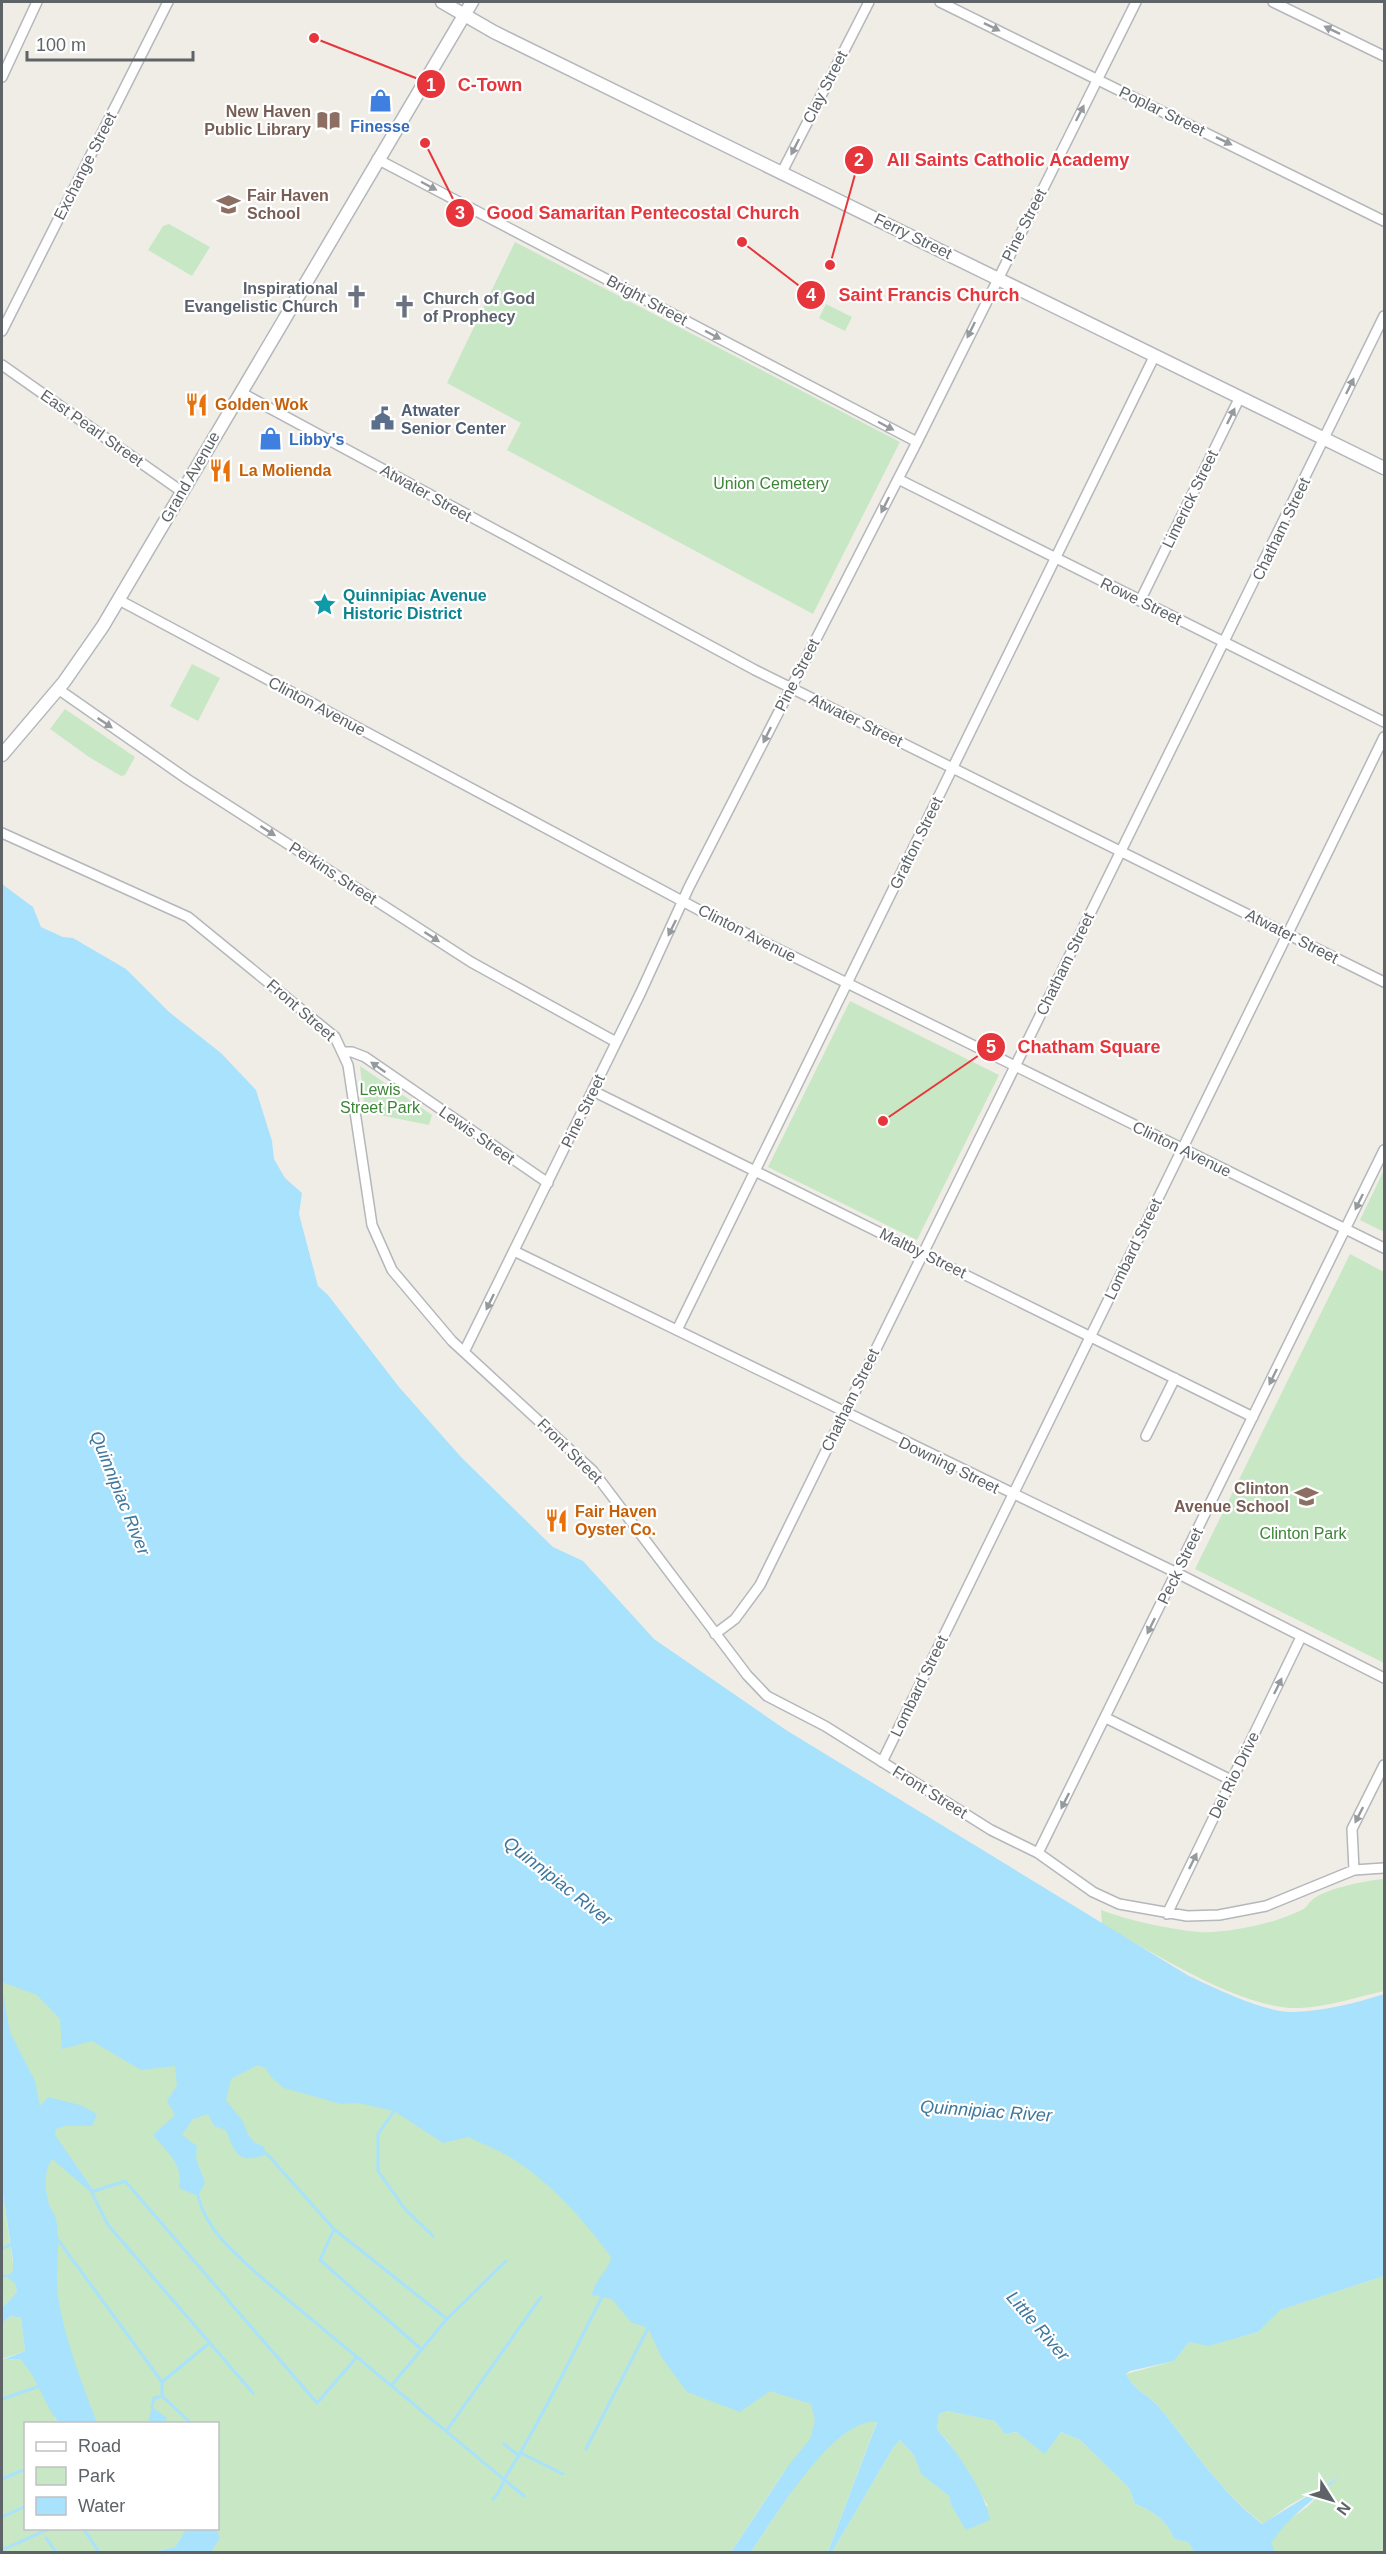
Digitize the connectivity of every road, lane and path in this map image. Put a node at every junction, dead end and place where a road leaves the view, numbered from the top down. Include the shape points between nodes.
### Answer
1 (37, 2) edge
2 (168, 2) edge
3 (442, 2) edge
4 (472, 2) edge
5 (869, 2) edge
6 (940, 2) edge
7 (1136, 2) edge
8 (1273, 2) edge
9 (464, 15) junction
10 (1384, 56) edge
11 (2, 77) edge
12 (1098, 79) junction
13 (377, 159) junction
14 (782, 172) junction
15 (1384, 221) edge
16 (997, 278) junction
17 (1384, 316) edge
18 (2, 331) edge
19 (1155, 355) junction
20 (2, 365) edge
21 (240, 392) junction
22 (1240, 397) junction
23 (1324, 439) junction
24 (917, 442) junction
25 (1384, 468) edge
26 (898, 479) junction
27 (181, 491) junction
28 (1056, 558) junction
29 (119, 600) junction
30 (1140, 601) junction
31 (1225, 642) junction
32 (790, 688) junction
33 (58, 689) junction
34 (1384, 722) edge
35 (1384, 737) edge
36 (2, 754) edge
37 (953, 768) junction
38 (2, 833) edge
39 (1120, 851) junction
40 (684, 901) junction
41 (1288, 934) junction
42 (1384, 982) edge
43 (847, 984) junction
44 (616, 1042) junction
45 (344, 1052) junction
46 (1014, 1067) junction
47 (592, 1091) junction
48 (1183, 1149) junction
49 (1384, 1150) edge
50 (755, 1171) junction
51 (548, 1183) junction
52 (1346, 1229) junction
53 (1384, 1248) edge
54 (514, 1251) junction
55 (922, 1253) junction
56 (677, 1330) junction
57 (1091, 1336) junction
58 (464, 1352) junction
59 (1175, 1378) junction
60 (844, 1414) junction
61 (1253, 1417) junction
62 (1146, 1436) dead end
63 (1013, 1496) junction
64 (1177, 1573) junction
65 (716, 1634) junction
66 (1302, 1637) junction
67 (1384, 1678) edge
68 (1106, 1718) junction
69 (882, 1762) junction
70 (1384, 1765) edge
71 (1231, 1780) junction
72 (1038, 1853) junction
73 (1384, 1868) edge
74 (1354, 1870) junction
75 (1167, 1914) junction

1 - 11 street
2 - 18 street, Exchange Street
3 - 9 main road, Ferry Street
4 - 9 main road, Grand Avenue
5 -> 14 street, Clay Street
6 -> 12 street, Poplar Street
7 - 12 street, Pine Street
10 -> 8 street
9 - 13 main road, Grand Avenue
9 - 14 main road, Ferry Street
12 -> 15 street, Poplar Street
16 -> 12 street, Pine Street
13 - 21 main road, Grand Avenue
13 -> 24 street, Bright Street
14 - 16 main road, Ferry Street
16 - 19 main road, Ferry Street
16 -> 24 street, Pine Street
23 -> 17 street, Chatham Street
19 - 22 main road, Ferry Street
19 - 28 street, Grafton Street
20 - 27 street, East Pearl Street
21 - 27 main road, Grand Avenue
21 - 32 street, Atwater Street
22 - 23 main road, Ferry Street
30 -> 22 street, Limerick Street
23 - 25 main road, Ferry Street
23 - 31 street, Chatham Street
24 - 26 street, Pine Street
26 - 28 street, Rowe Street
26 -> 32 street, Pine Street
27 - 29 main road, Grand Avenue
28 - 30 street, Rowe Street
28 - 37 street, Grafton Street
29 - 33 main road, Grand Avenue
29 - 40 street, Clinton Avenue
30 - 31 street, Rowe Street
31 - 34 street, Rowe Street
31 - 39 street, Chatham Street
32 - 37 street, Atwater Street
32 -> 40 street, Pine Street
33 - 36 main road, Grand Avenue
33 -> 44 street, Perkins Street via 187,779 471,962
35 - 41 street, Lombard Street
37 - 39 street, Atwater Street
37 - 43 street, Grafton Street
38 - 45 street, Front Street via 188,916 324,1026
39 - 41 street, Atwater Street
39 - 46 street, Chatham Street
40 - 43 street, Clinton Avenue
40 -> 44 street, Pine Street
41 - 42 street, Atwater Street
41 - 48 street, Lombard Street
43 - 46 street, Clinton Avenue
43 - 50 street, Grafton Street
44 - 47 street, Pine Street
51 -> 45 street, Lewis Street via 365,1058
45 - 58 street, Front Street via 369,1212 380,1249 409,1293
46 - 48 street, Clinton Avenue
46 - 55 street, Chatham Street
47 - 50 street, Maltby Street
47 - 51 street, Pine Street
48 - 52 street, Clinton Avenue
48 - 57 street, Lombard Street
49 -> 52 street, Peck Street
50 - 55 street, Maltby Street
50 - 56 street, Grafton Street
51 - 54 street, Pine Street
52 - 53 street, Clinton Avenue
52 -> 61 street, Peck Street
54 - 56 street, Downing Street
54 -> 58 street, Pine Street
55 - 57 street, Maltby Street
55 - 60 street, Chatham Street
56 - 60 street, Downing Street
57 - 59 street, Maltby Street
57 - 63 street, Lombard Street
58 - 65 street, Front Street via 593,1471
59 - 61 street, Maltby Street
59 - 62 street
60 - 63 street, Downing Street
60 - 65 street, Chatham Street via 760,1585 735,1619
61 - 64 street, Peck Street
63 - 64 street, Downing Street
63 - 69 street, Lombard Street
64 - 66 street, Downing Street
64 -> 68 street, Peck Street
65 - 69 street, Front Street via 767,1696
66 - 67 street, Downing Street
71 -> 66 street, Del Rio Drive
68 - 71 street
68 -> 72 street, Peck Street
69 - 72 street, Front Street via 990,1830
70 -> 74 street via 1352,1829
75 -> 71 street, Del Rio Drive
72 - 75 street, Front Street via 1105,1898
73 - 74 street, Front Street
74 - 75 street, Front Street via 1266,1906 1219,1915

